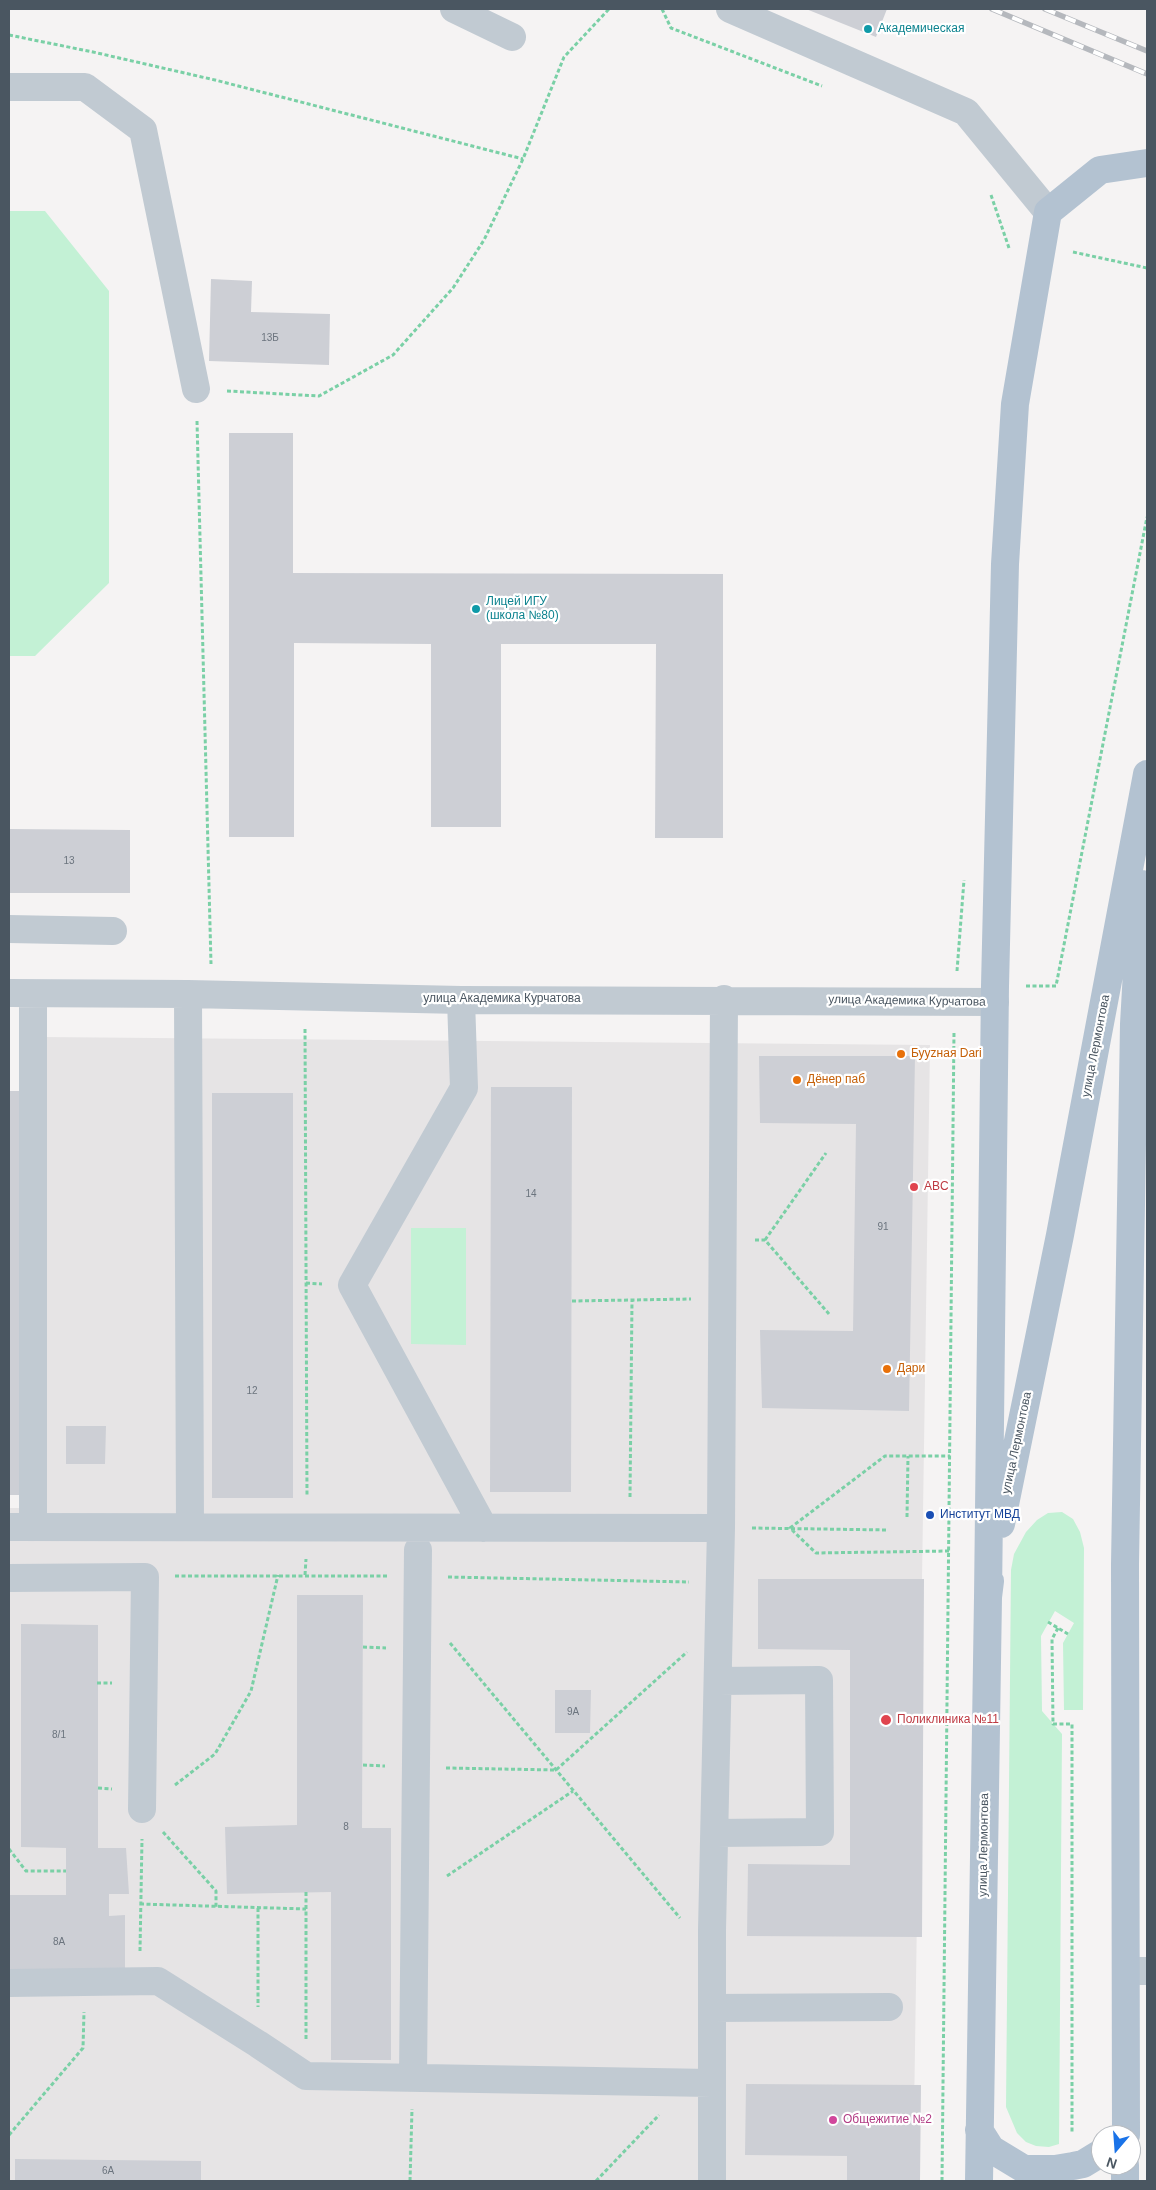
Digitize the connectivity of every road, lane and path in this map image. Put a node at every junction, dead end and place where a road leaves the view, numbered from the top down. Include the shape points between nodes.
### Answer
1 (454, 9) edge
2 (610, 9) edge
3 (730, 9) edge
4 (9, 35) edge
5 (512, 37) dead end
6 (9, 86) edge
7 (523, 159) junction
8 (1147, 163) edge
9 (1048, 212) junction
10 (1069, 251) dead end
11 (1147, 268) edge
12 (196, 389) junction
13 (1147, 517) edge
14 (1147, 774) edge
15 (1147, 828) edge
16 (9, 929) edge
17 (113, 931) dead end
18 (21, 994) edge
19 (995, 994) junction
20 (200, 995) junction
21 (461, 1000) junction
22 (724, 1000) junction
23 (305, 1020) dead end
24 (1147, 1128) edge
25 (826, 1153) dead end
26 (1131, 1184) junction
27 (752, 1240) dead end
28 (765, 1240) junction
29 (722, 1299) junction
30 (632, 1300) junction
31 (572, 1301) dead end
32 (830, 1314) dead end
33 (908, 1456) junction
34 (950, 1456) dead end
35 (907, 1517) dead end
36 (21, 1526) edge
37 (307, 1527) junction
38 (190, 1528) junction
39 (484, 1528) junction
40 (630, 1528) junction
41 (721, 1528) junction
42 (790, 1528) junction
43 (888, 1530) dead end
44 (949, 1551) dead end
45 (306, 1558) dead end
46 (418, 1563) junction
47 (278, 1575) junction
48 (305, 1575) junction
49 (202, 1576) dead end
50 (9, 1578) edge
51 (720, 1582) junction
52 (988, 1597) junction
53 (1048, 1622) dead end
54 (1058, 1628) junction
55 (1068, 1634) dead end
56 (449, 1642) dead end
57 (690, 1650) dead end
58 (718, 1680) junction
59 (363, 1765) dead end
60 (416, 1767) junction
61 (556, 1770) junction
62 (573, 1791) junction
63 (142, 1809) junction
64 (715, 1833) junction
65 (9, 1849) edge
66 (66, 1871) dead end
67 (306, 1892) dead end
68 (414, 1898) junction
69 (140, 1904) junction
70 (216, 1907) junction
71 (258, 1908) junction
72 (306, 1909) junction
73 (712, 1930) junction
74 (1137, 1971) edge
75 (140, 1981) junction
76 (9, 1983) edge
77 (889, 2006) dead end
78 (712, 2008) junction
79 (84, 2024) dead end
80 (258, 2044) junction
81 (306, 2076) junction
82 (413, 2078) junction
83 (700, 2083) junction
84 (412, 2116) dead end
85 (1124, 2125) edge
86 (979, 2130) junction
87 (9, 2135) edge
88 (1072, 2139) dead end
89 (1091, 2159) edge
90 (410, 2181) edge
91 (596, 2181) edge
92 (712, 2181) edge
93 (979, 2181) edge

1 - 5 street
2 - 7 path via 564,58
3 - 9 street via 966,112
4 - 7 path via 187,74
6 - 12 street via 86,87 143,130
7 - 12 path via 484,240 453,288 393,354 319,396
8 - 9 main road via 1100,170
9 - 19 main road via 1015,404 1005,564
10 - 11 path
12 - 20 path
13 - 19 path via 1056,986
14 - 52 main road, улица Лермонтова
15 - 26 main road via 1137,948
16 - 17 street
18 - 20 street, улица Академика Курчатова
18 - 36 street
19 - 22 street, улица Академика Курчатова
19 - 52 main road
20 - 21 street, улица Академика Курчатова
20 - 38 street
21 - 22 street, улица Академика Курчатова
21 - 39 street via 464,1088 352,1285
22 - 29 street
23 - 37 path
24 - 26 main road
25 - 28 path
26 - 74 main road via 1125,1564
27 - 28 path
28 - 32 path
29 - 30 path
29 - 41 street
30 - 31 path
30 - 40 path
33 - 34 path
33 - 35 path
33 - 42 path via 885,1456
36 - 38 street
37 - 38 street
37 - 39 street
39 - 40 street
40 - 41 street
41 - 42 path
41 - 51 street
42 - 43 path
42 - 44 path via 816,1553
45 - 48 path
46 - 48 path
46 - 51 path
46 - 60 street
47 - 48 path
47 - 49 path
47 - 63 path via 250,1691 215,1754
50 - 63 street via 145,1577
51 - 58 street
52 - 86 main road, улица Лермонтова
53 - 54 path
54 - 55 path
54 - 88 path via 1052,1640 1053,1724 1072,1724
56 - 61 path
57 - 61 path
58 - 64 street
58 - 64 street via 819,1680 820,1832
59 - 60 path
60 - 61 path
60 - 68 street
61 - 62 path
62 - 68 path
62 - 73 path via 690,1930
63 - 69 path
63 - 70 path via 216,1892
64 - 73 street
65 - 66 path via 26,1871
67 - 72 path
68 - 82 street
69 - 70 path
69 - 75 path
70 - 71 path
71 - 72 path
71 - 80 path
72 - 81 path
73 - 78 street
74 - 85 main road
75 - 76 street
75 - 80 street via 158,1981
77 - 78 street
78 - 83 street
79 - 87 path via 83,2048
80 - 81 street
81 - 82 street
82 - 83 street
83 - 91 path
83 - 92 street
84 - 90 path
86 - 89 main road via 991,2149 1024,2169 1055,2169 1083,2164
86 - 93 main road, улица Лермонтова

